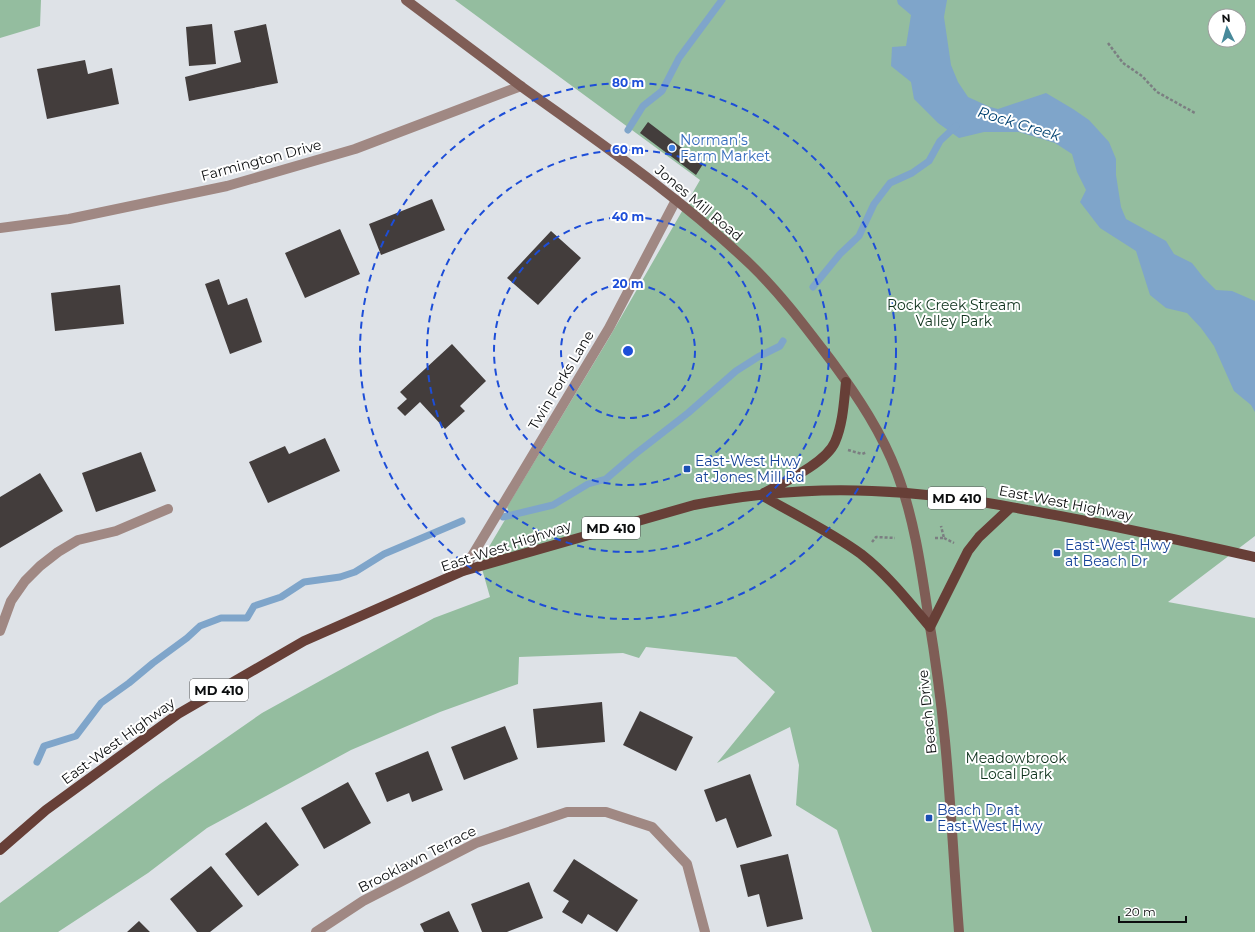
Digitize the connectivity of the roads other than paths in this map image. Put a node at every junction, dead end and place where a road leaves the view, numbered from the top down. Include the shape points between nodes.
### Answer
1 (406, 0) edge
2 (521, 86) junction
3 (676, 200) junction
4 (0, 228) edge
5 (846, 382) junction
6 (904, 492) junction
7 (761, 495) junction
8 (1010, 507) junction
9 (168, 509) dead end
10 (1255, 556) edge
11 (463, 571) junction
12 (930, 627) junction
13 (0, 631) edge
14 (0, 850) edge
15 (316, 932) edge
16 (705, 932) edge
17 (959, 932) edge

1 - 2 main road, Jones Mill Road
2 - 3 main road, Jones Mill Road via 623,158
2 - 4 street, Farmington Drive via 355,149 227,186 69,220
3 - 5 main road, Jones Mill Road via 752,266 785,302
3 - 11 street, Twin Forks Lane via 609,328
5 - 6 main road, Jones Mill Road via 885,444
5 - 7 main road via 835,443 813,465
6 - 7 main road, East-West Highway / MD 410 via 794,492
6 - 8 main road, East-West Highway / MD 410
6 - 12 main road, Beach Drive via 915,538
7 - 11 main road, East-West Highway / MD 410 via 694,505
7 - 12 main road via 861,554 889,579
8 - 10 main road, East-West Highway / MD 410
8 - 12 main road via 968,551
9 - 13 street via 116,531 78,540 58,552 25,581 11,602
11 - 14 main road, East-West Highway / MD 410 via 304,641 178,714 46,810
12 - 17 main road, Beach Drive via 945,739
15 - 16 street, Brooklawn Terrace via 363,901 476,843 566,812 606,812 652,827 687,864

